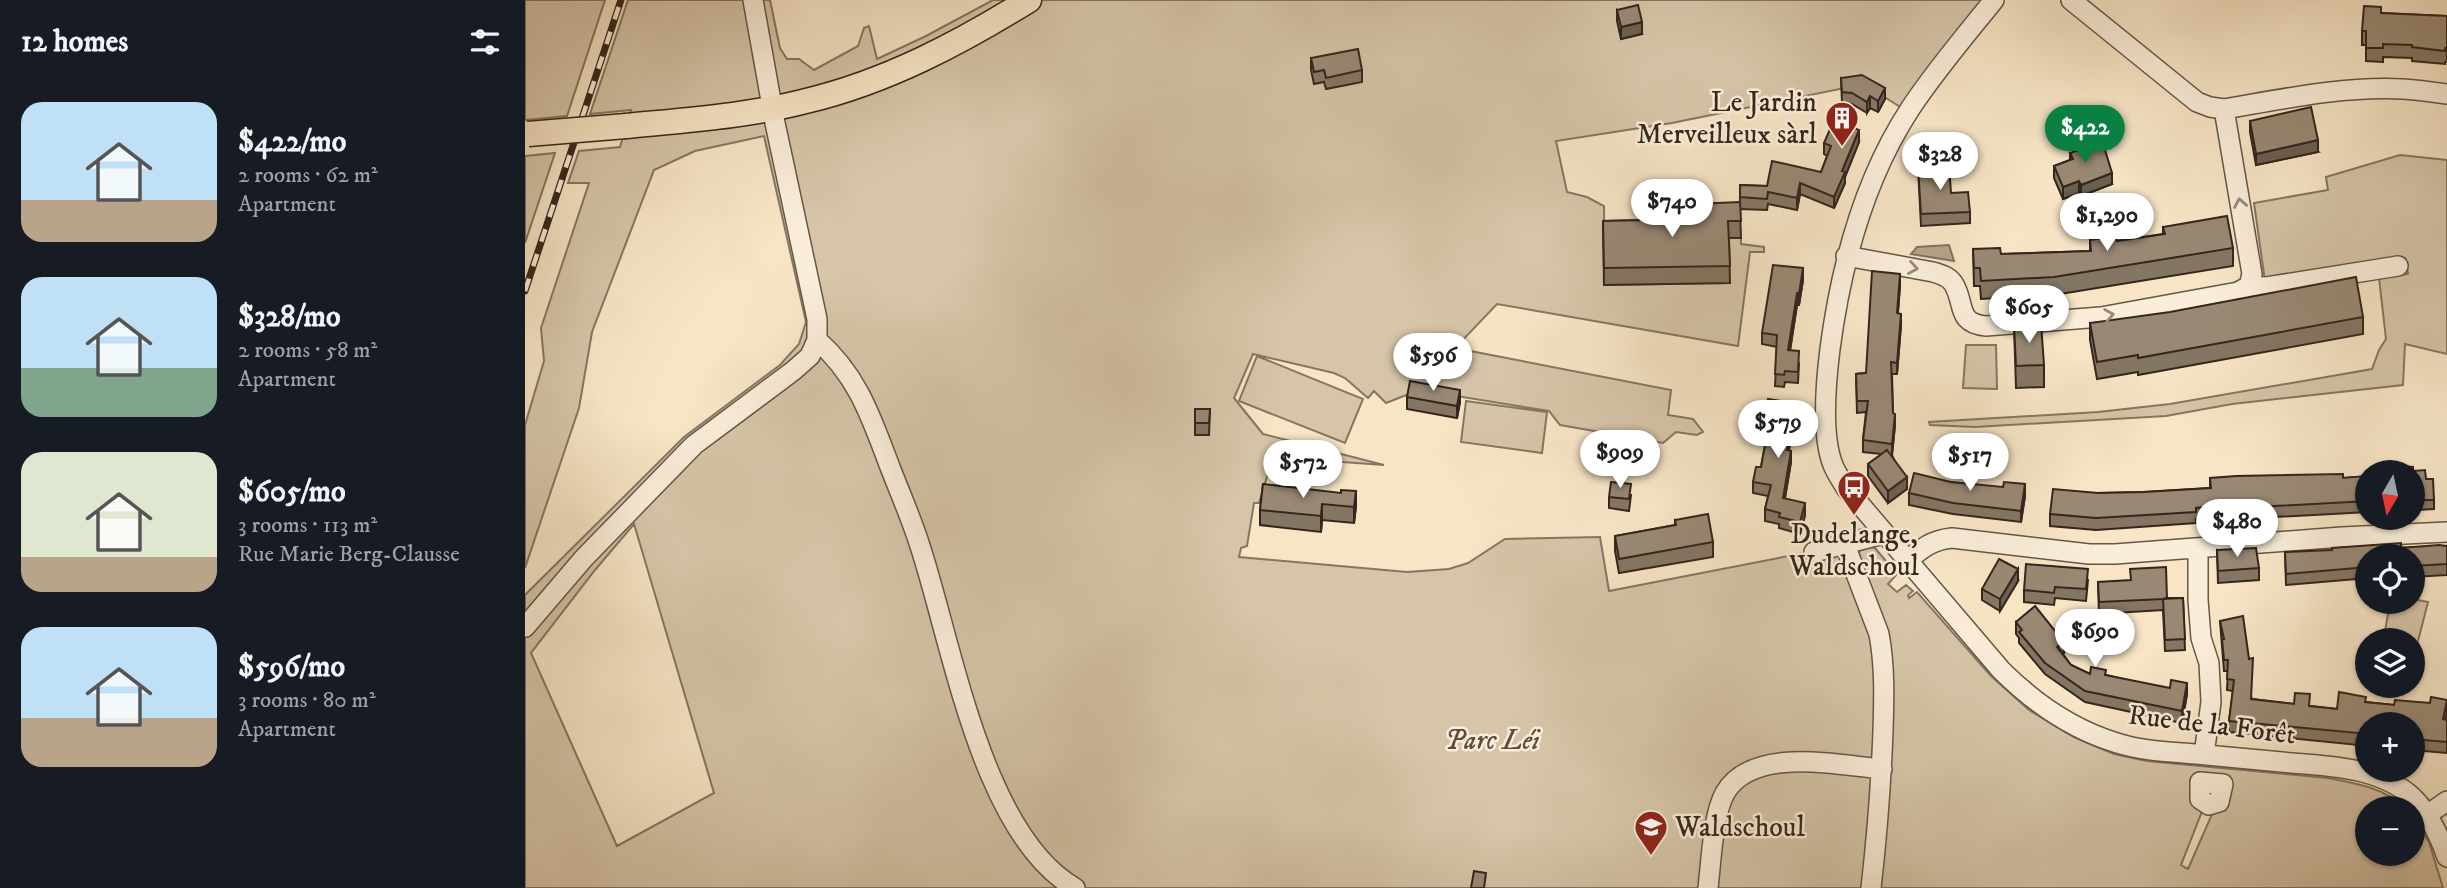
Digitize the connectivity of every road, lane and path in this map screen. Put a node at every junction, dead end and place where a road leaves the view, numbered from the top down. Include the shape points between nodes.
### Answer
1 (753, 0) edge
2 (1029, 0) edge
3 (1994, 0) edge
4 (2071, 0) edge
5 (2447, 94) edge
6 (773, 109) junction
7 (2224, 109) junction
8 (526, 135) edge
9 (1846, 256) junction
10 (2398, 266) dead end
11 (2249, 286) junction
12 (817, 340) junction
13 (2447, 532) edge
14 (1883, 534) junction
15 (1845, 545) junction
16 (2198, 548) junction
17 (1814, 552) dead end
18 (1907, 561) junction
19 (525, 627) edge
20 (2204, 755) junction
21 (1882, 769) junction
22 (2447, 801) edge
23 (2427, 815) junction
24 (2447, 857) edge
25 (1075, 888) edge
26 (1708, 888) edge
27 (1871, 888) edge

1 - 6 street
2 - 6 main road via 951,46 901,68 849,89
3 - 9 street, Rue de la Forêt via 1909,112 1878,168
4 - 7 street via 2197,102
5 - 7 street via 2358,90
6 - 8 main road, bridge
6 - 12 street via 817,319
11 -> 7 street via 2252,274
9 -> 11 street via 1945,276 1954,284 1965,318 1986,326 2101,317 2238,292
9 - 14 street, Rue de la Forêt via 1828,362 1828,441 1832,464 1846,488
10 - 11 street via 2266,288
12 - 19 street via 810,356 793,371 694,445 584,558
12 - 25 street via 845,368 869,412 920,546 971,721 1003,803 1037,857
13 - 16 street
14 - 15 street
14 - 18 street, Rue de la Forêt
15 - 17 street
15 - 21 street via 1882,649
16 - 18 street via 2089,554 1952,538 1927,544
16 - 20 street via 2201,638 2209,663 2211,702
18 - 20 street, Rue de la Forêt via 2008,677 2056,716 2118,743
20 - 23 street, Rue de la Forêt via 2364,772 2409,794
21 - 26 street via 1788,761 1756,768 1736,779 1719,809
21 - 27 street
22 - 23 street
23 - 24 street, Rue de la Forêt

